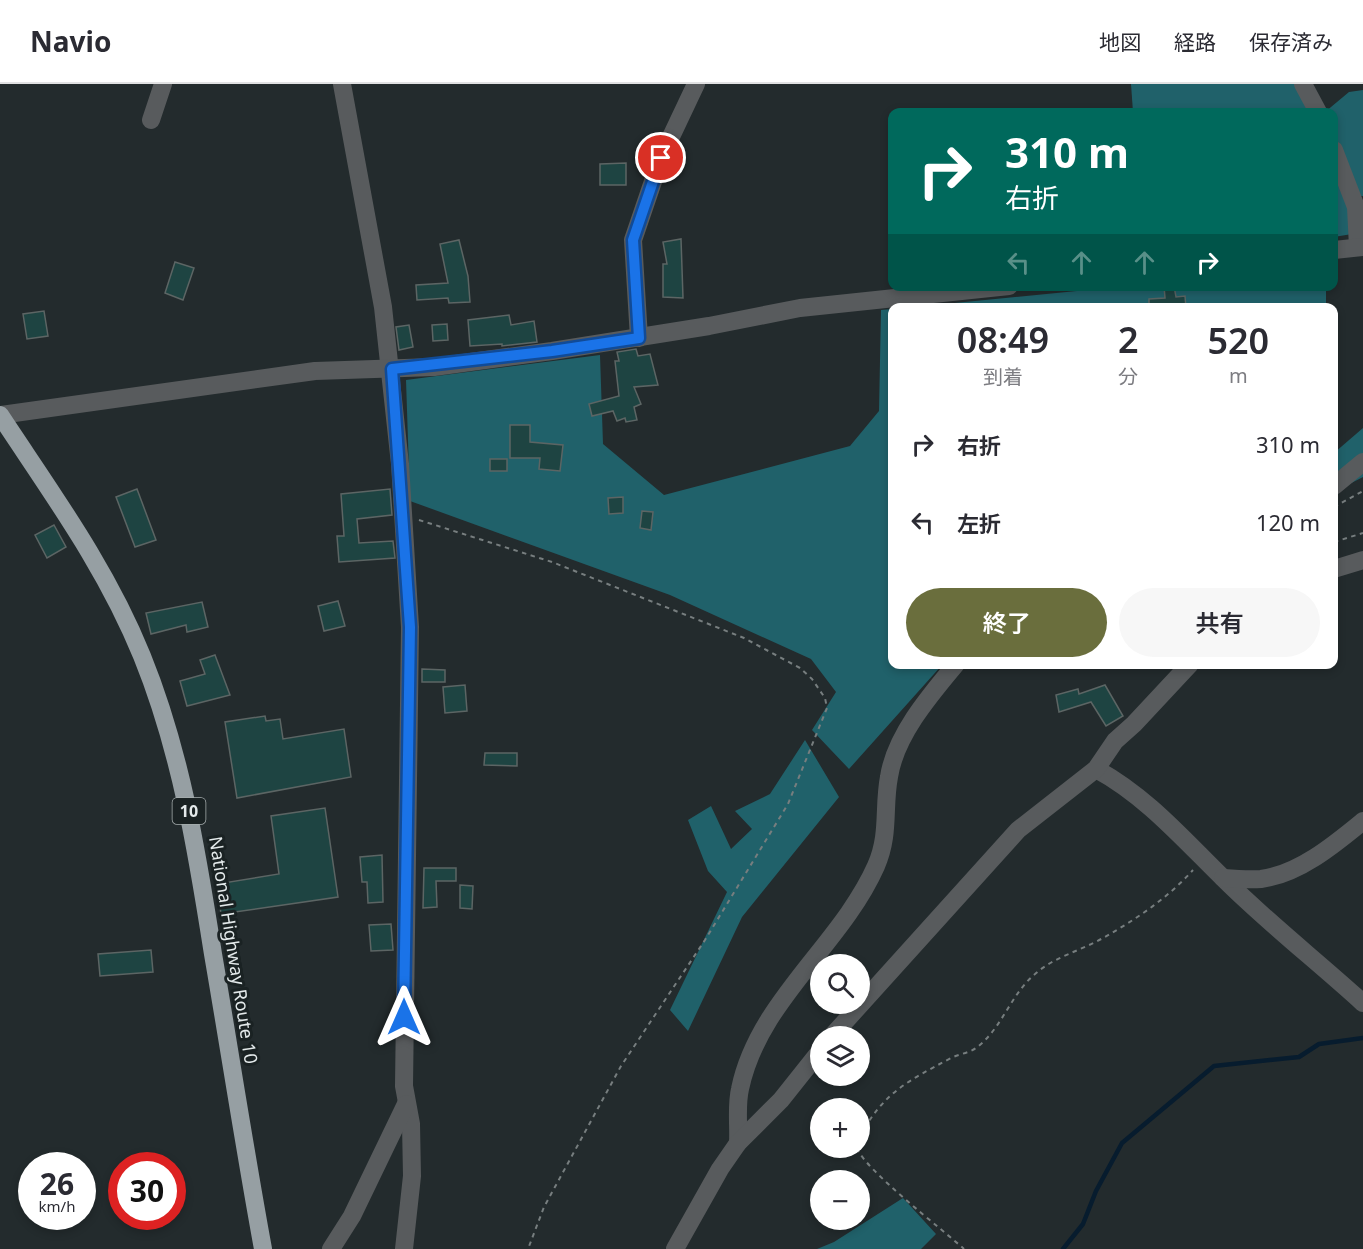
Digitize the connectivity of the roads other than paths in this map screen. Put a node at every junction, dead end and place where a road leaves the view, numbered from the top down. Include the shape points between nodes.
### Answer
1 (163, 84) edge
2 (342, 84) edge
3 (696, 84) edge
4 (1303, 84) edge
5 (1316, 108) edge
6 (151, 120) dead end
7 (1338, 160) edge
8 (1361, 247) edge
9 (1338, 250) edge
10 (962, 291) edge
11 (639, 338) junction
12 (392, 369) junction
13 (0, 415) edge
14 (1363, 462) edge
15 (1338, 483) edge
16 (1363, 560) edge
17 (1338, 568) edge
18 (952, 669) edge
19 (1185, 669) edge
20 (1096, 769) junction
21 (1363, 821) edge
22 (1223, 878) junction
23 (1363, 1003) edge
24 (841, 1026) edge
25 (810, 1064) edge
26 (406, 1104) junction
27 (738, 1143) junction
28 (263, 1249) edge
29 (331, 1249) edge
30 (404, 1249) edge
31 (675, 1249) edge

1 - 6 street
2 - 12 street
3 - 11 street via 661,158 633,240
4 - 5 street
7 - 8 street via 1356,207
8 - 9 street
10 - 11 street via 800,308
11 - 12 street
12 - 13 street via 315,371
12 - 26 street via 410,627
13 - 28 highway, National Highway Route 10 / 10 via 91,551 130,629 167,724 194,837
14 - 15 street
16 - 17 street
18 - 27 street via 910,727 896,754 889,776 887,828 876,865 845,920 788,994 753,1050 739,1092
19 - 20 street via 1115,741
20 - 22 street via 1147,804
20 - 24 street via 1018,831
21 - 22 street via 1286,873 1261,879
22 - 23 street
25 - 27 street
26 - 29 street via 373,1177
26 - 30 street via 411,1124 412,1176
27 - 31 street

